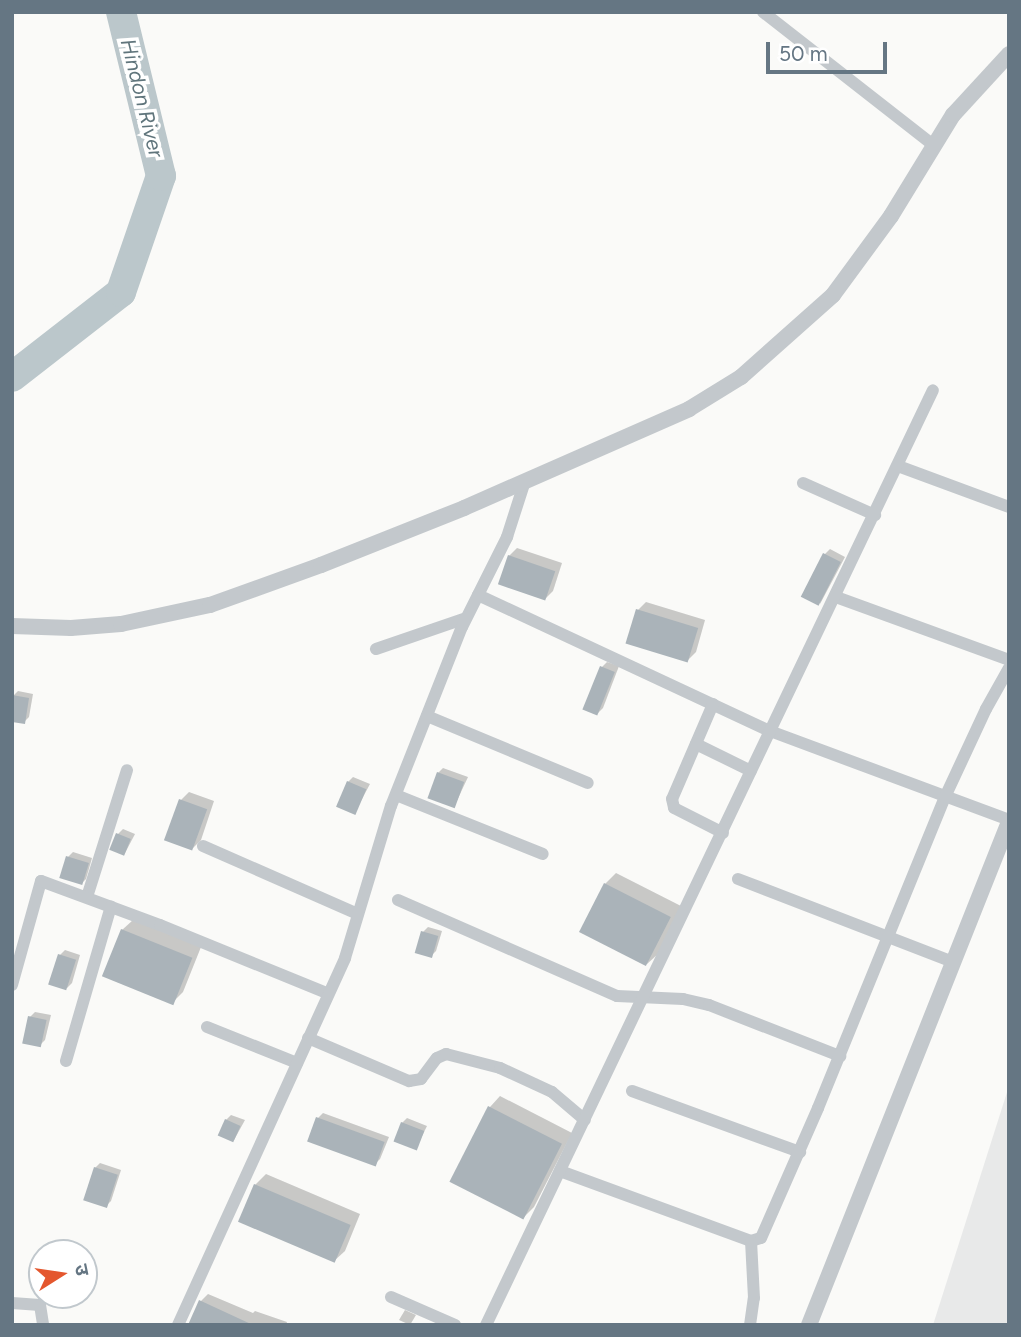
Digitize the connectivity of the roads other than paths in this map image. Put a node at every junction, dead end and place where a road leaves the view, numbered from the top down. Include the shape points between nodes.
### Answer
1 (763, 12) edge
2 (1009, 55) edge
3 (933, 145) junction
4 (933, 390) dead end
5 (898, 466) junction
6 (525, 481) junction
7 (803, 483) dead end
8 (1009, 507) edge
9 (875, 515) junction
10 (478, 595) junction
11 (836, 597) junction
12 (466, 618) junction
13 (12, 626) edge
14 (376, 649) dead end
15 (1009, 660) edge
16 (1009, 668) edge
17 (713, 704) junction
18 (427, 716) junction
19 (770, 731) junction
20 (696, 744) junction
21 (127, 770) dead end
22 (751, 771) junction
23 (588, 783) dead end
24 (396, 795) junction
25 (945, 797) junction
26 (1009, 821) edge
27 (723, 834) junction
28 (203, 846) dead end
29 (543, 854) dead end
30 (738, 879) dead end
31 (87, 897) junction
32 (398, 900) dead end
33 (111, 905) junction
34 (358, 914) junction
35 (889, 937) junction
36 (951, 961) junction
37 (12, 985) edge
38 (327, 993) junction
39 (645, 996) junction
40 (207, 1027) dead end
41 (308, 1038) junction
42 (840, 1056) junction
43 (66, 1061) dead end
44 (297, 1063) junction
45 (632, 1091) dead end
46 (585, 1120) junction
47 (800, 1152) junction
48 (560, 1171) junction
49 (751, 1241) junction
50 (391, 1297) dead end
51 (12, 1303) edge
52 (43, 1325) edge
53 (178, 1325) edge
54 (455, 1325) edge
55 (486, 1325) edge
56 (750, 1325) edge
57 (809, 1325) edge

1 - 3 street
2 - 3 street via 953,115
3 - 6 street via 891,216 833,295 741,377 688,409
4 - 5 street
5 - 8 street
5 - 9 street
6 - 10 street via 507,537
6 - 13 street via 321,565 209,605 121,624
7 - 9 street
9 - 11 street
10 - 12 street
10 - 17 street
11 - 15 street
11 - 19 street
12 - 14 street
12 - 18 street
16 - 25 street
17 - 19 street
17 - 20 street
18 - 23 street
18 - 24 street
19 - 22 street
19 - 25 street
20 - 22 street
20 - 27 street via 672,803
21 - 31 street
22 - 27 street
24 - 29 street
24 - 34 street
25 - 26 street
25 - 35 street
26 - 36 street
27 - 39 street
28 - 34 street
30 - 35 street
31 - 33 street
31 - 37 street via 41,881
32 - 39 street via 617,996
33 - 38 street
33 - 43 street
34 - 38 street via 345,958
35 - 36 street
35 - 42 street
36 - 57 street
38 - 41 street
39 - 42 street via 709,1005
39 - 46 street
40 - 44 street
41 - 44 street
41 - 46 street via 409,1081 421,1079 437,1058 446,1054 500,1068 552,1092
42 - 47 street
44 - 53 street
45 - 47 street
46 - 48 street
47 - 49 street via 764,1235
48 - 49 street
48 - 55 street
49 - 56 street via 754,1288
50 - 54 street
51 - 52 street via 40,1305

